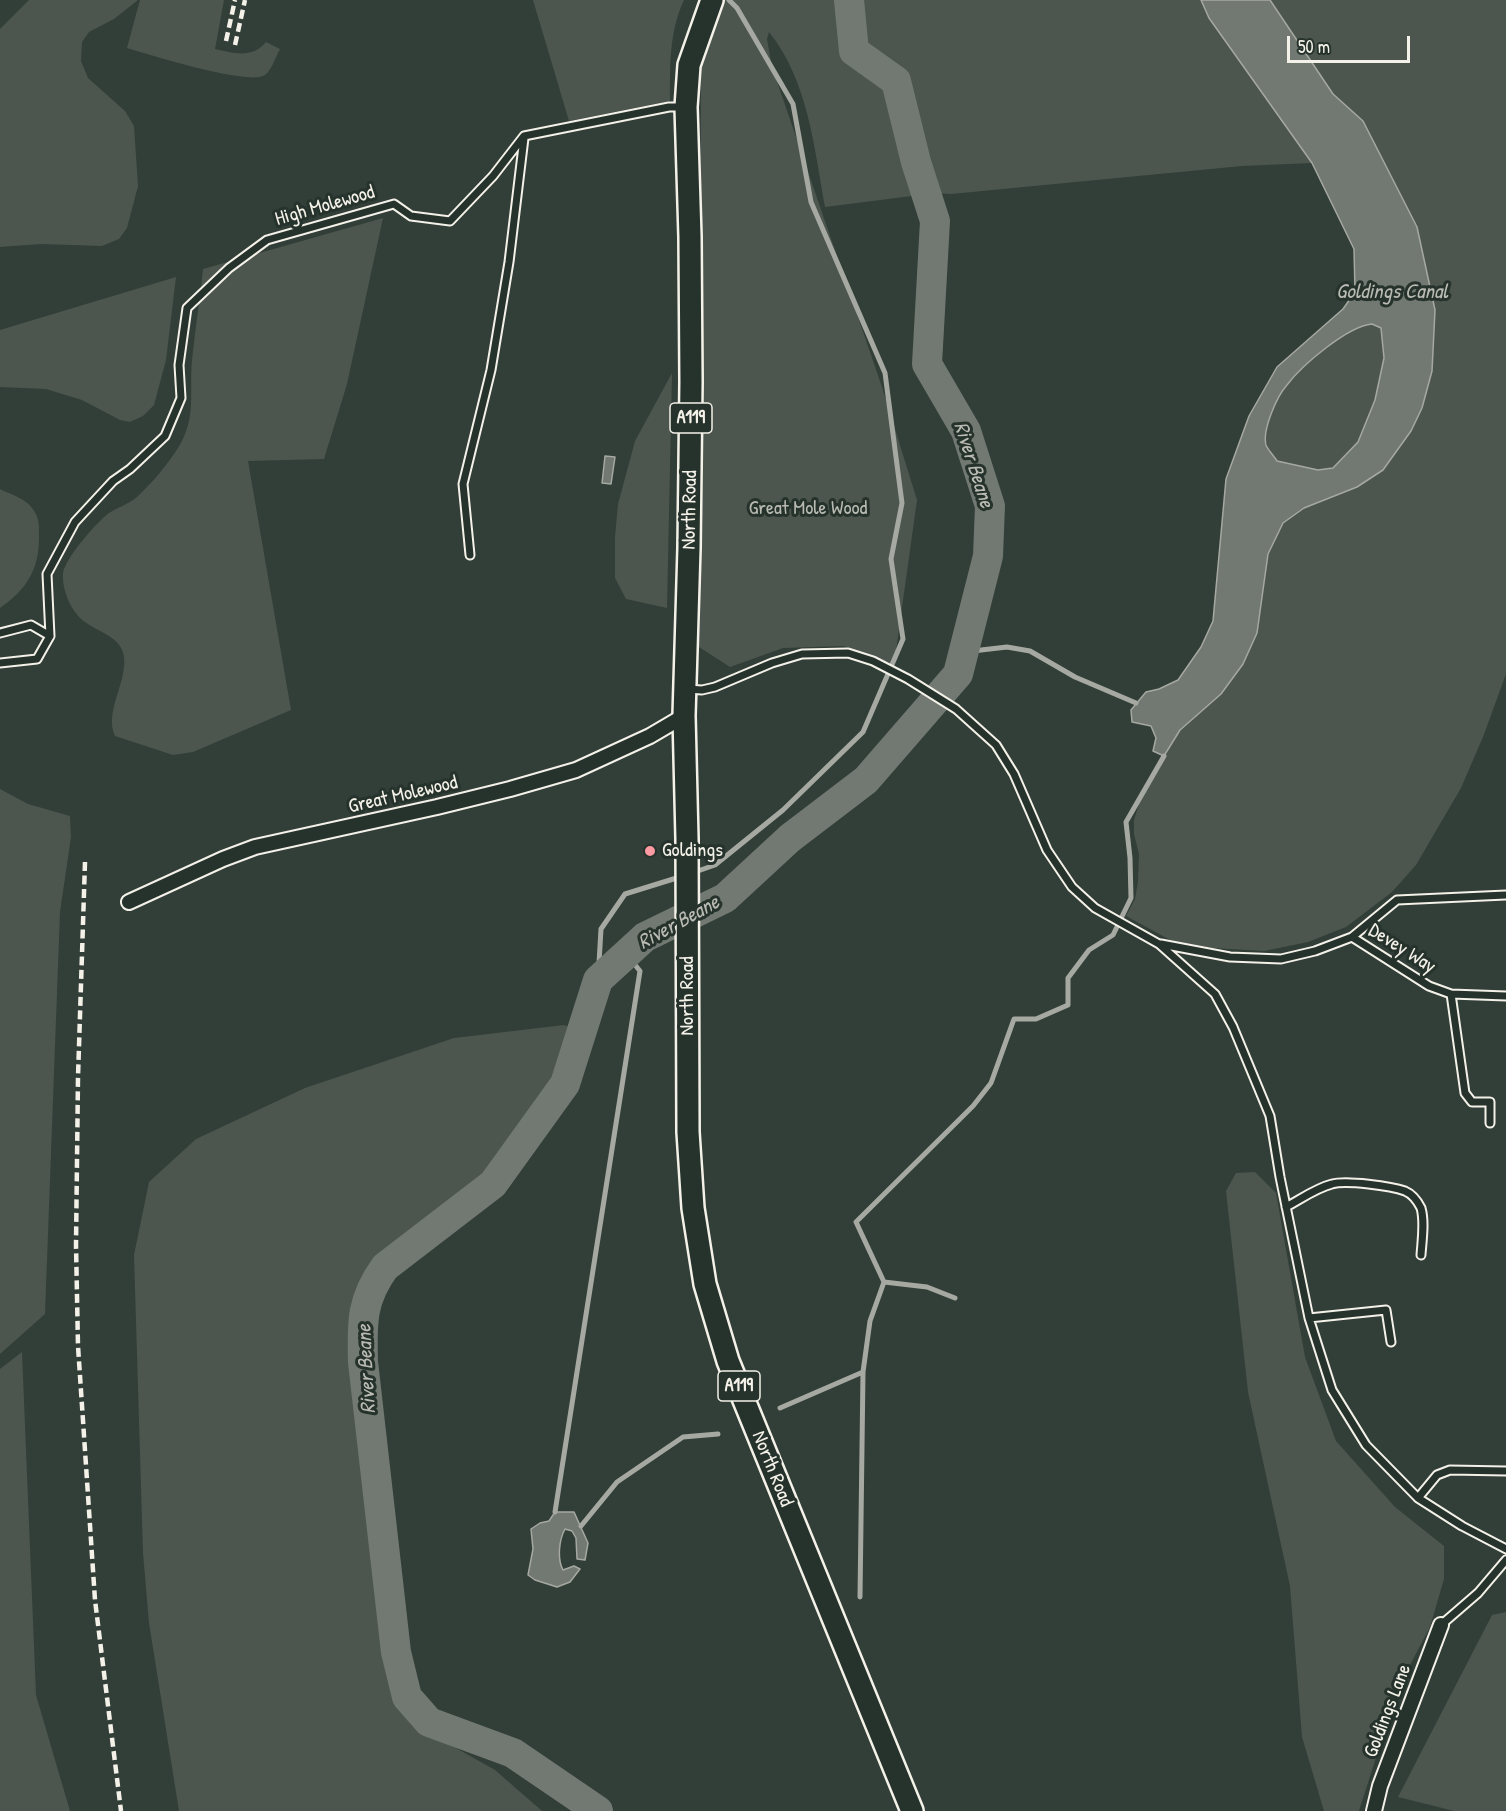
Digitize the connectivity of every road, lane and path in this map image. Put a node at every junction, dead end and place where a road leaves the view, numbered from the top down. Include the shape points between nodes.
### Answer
1 (712, 0) edge
2 (686, 107) junction
3 (524, 136) junction
4 (470, 555) dead end
5 (0, 633) edge
6 (50, 636) junction
7 (0, 663) edge
8 (685, 689) junction
9 (684, 716) junction
10 (1506, 895) edge
11 (129, 902) dead end
12 (1353, 937) junction
13 (1159, 944) junction
14 (1451, 994) junction
15 (1506, 996) edge
16 (1490, 1123) dead end
17 (1286, 1207) junction
18 (1421, 1255) dead end
19 (1309, 1318) junction
20 (1391, 1342) dead end
21 (1506, 1471) edge
22 (1418, 1498) junction
23 (1506, 1549) edge
24 (1506, 1560) edge
25 (1441, 1625) joint
26 (912, 1811) edge
27 (1374, 1811) edge

1 - 2 main road, North Road / A119 via 689,65
2 - 3 lane
2 - 8 main road, North Road / A119 via 691,382
3 - 4 lane via 496,340 463,484
3 - 6 lane, High Molewood via 493,176 450,220 411,216 393,204 267,240 229,268 187,308 178,365 181,398 165,436 113,481 75,522 47,574
5 - 6 lane via 31,626
6 - 7 lane via 37,659
8 - 9 main road, North Road / A119
8 - 13 lane via 715,687 802,654 848,653 908,679 957,709 996,745 1014,774 1047,850 1072,887 1095,908
9 - 11 street, Great Molewood via 576,770 393,818 255,847
9 - 26 main road, North Road / A119 via 688,1132 693,1208 705,1284 728,1361
10 - 12 lane via 1396,900
12 - 13 lane via 1281,958 1230,957
12 - 14 lane, Devey Way via 1429,986
13 - 17 lane via 1215,994 1233,1027 1270,1116
14 - 15 lane, Devey Way
14 - 16 lane via 1465,1093 1472,1102 1490,1102
17 - 18 lane via 1334,1183 1406,1191 1420,1207
17 - 19 lane
19 - 20 lane via 1386,1311
19 - 22 lane via 1332,1390 1366,1445
21 - 22 lane via 1449,1470 1437,1474
22 - 23 lane
24 - 25 lane via 1478,1593
25 - 27 street, Goldings Lane

